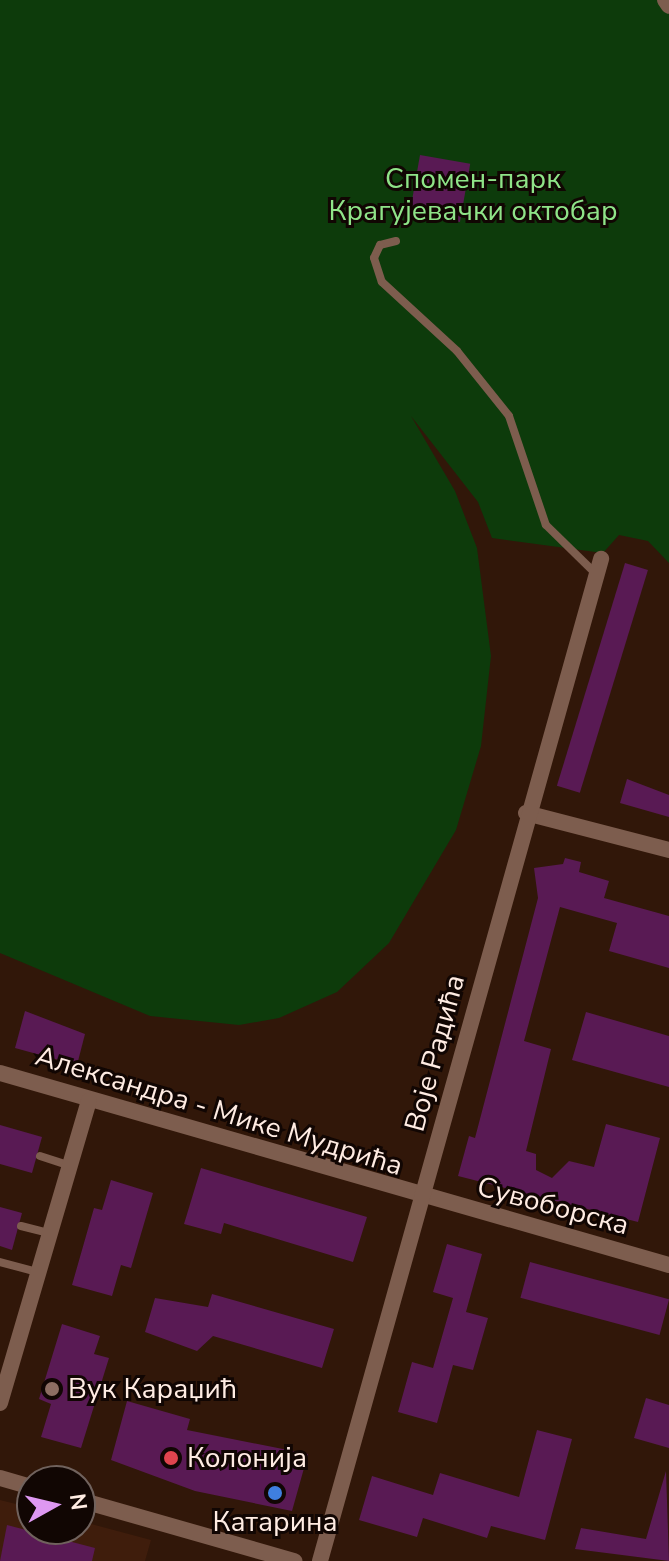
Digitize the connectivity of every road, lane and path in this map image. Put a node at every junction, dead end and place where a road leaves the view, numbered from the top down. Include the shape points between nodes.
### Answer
1 (665, 0) edge
2 (669, 6) edge
3 (396, 241) dead end
4 (599, 567) joint
5 (526, 813) junction
6 (669, 850) edge
7 (0, 1073) edge
8 (89, 1101) junction
9 (40, 1156) dead end
10 (70, 1166) junction
11 (423, 1199) junction
12 (21, 1226) dead end
13 (50, 1233) junction
14 (0, 1262) edge
15 (669, 1265) edge
16 (39, 1273) junction
17 (0, 1403) edge
18 (96, 1505) edge
19 (294, 1561) edge
20 (320, 1561) edge

1 - 2 street
3 - 4 lane via 380,245 374,258 382,282 457,351 509,416 546,525
4 - 5 street, Воје Радића
5 - 6 street
5 - 11 street, Воје Радића
7 - 8 street, Александра - Мике Мудрића
8 - 10 street
8 - 11 street, Александра - Мике Мудрића
9 - 10 lane
10 - 13 street
11 - 15 street, Сувоборска
11 - 20 street, Воје Радића
12 - 13 lane
13 - 16 street
14 - 16 lane
16 - 17 street
18 - 19 street

